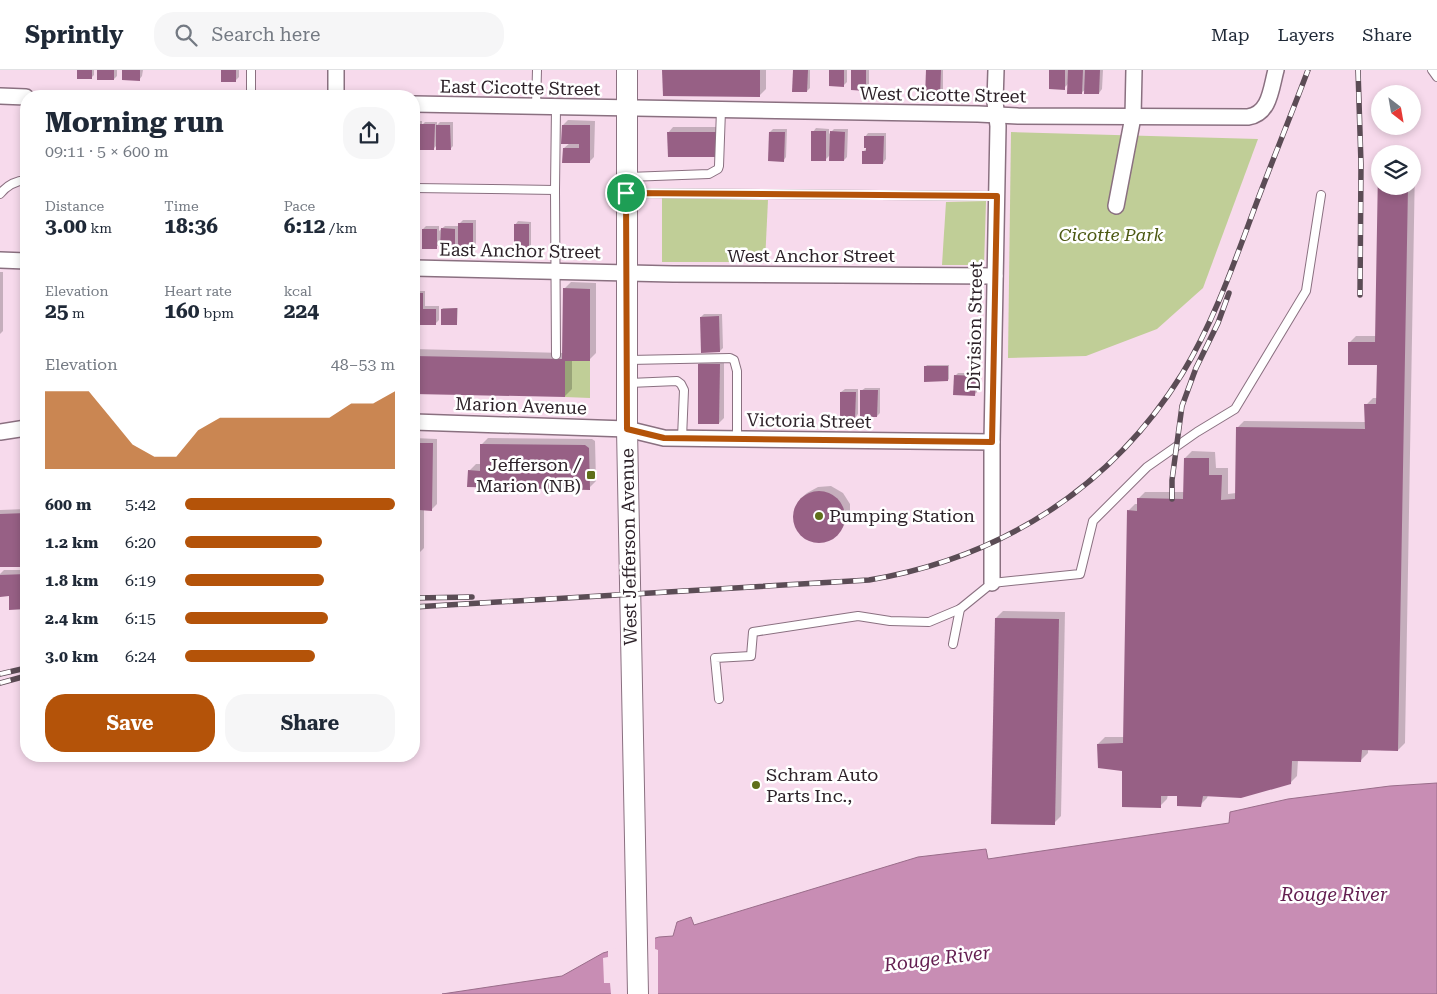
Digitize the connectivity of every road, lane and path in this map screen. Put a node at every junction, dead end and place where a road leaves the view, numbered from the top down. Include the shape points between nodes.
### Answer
1 (251, 70) edge
2 (336, 70) edge
3 (536, 70) edge
4 (627, 70) edge
5 (996, 70) edge
6 (1134, 70) edge
7 (1276, 70) edge
8 (1432, 70) edge
9 (1437, 76) edge
10 (251, 90) edge
11 (336, 90) edge
12 (0, 96) edge
13 (20, 97) edge
14 (420, 104) edge
15 (536, 106) junction
16 (556, 107) junction
17 (626, 108) junction
18 (722, 110) junction
19 (997, 115) junction
20 (1133, 117) junction
21 (20, 181) edge
22 (626, 185) junction
23 (420, 188) edge
24 (555, 190) junction
25 (0, 194) edge
26 (1322, 195) dead end
27 (997, 196) junction
28 (1116, 206) dead end
29 (0, 260) edge
30 (20, 261) edge
31 (420, 268) edge
32 (555, 271) junction
33 (626, 273) junction
34 (995, 276) junction
35 (556, 355) dead end
36 (627, 360) junction
37 (627, 383) junction
38 (420, 422) edge
39 (20, 429) edge
40 (627, 429) junction
41 (0, 432) edge
42 (682, 438) junction
43 (737, 439) junction
44 (992, 442) junction
45 (992, 583) junction
46 (960, 609) junction
47 (954, 644) dead end
48 (719, 699) dead end
49 (638, 994) edge

1 - 10 lane
2 - 11 street
3 - 15 lane
4 - 17 main road, West Jefferson Avenue
5 - 19 street, Division Street
6 - 20 street
7 - 20 street, West Cicotte Street via 1267,104 1258,114 1248,117
8 - 9 lane
12 - 13 street
14 - 15 street, East Cicotte Street
15 - 16 street, East Cicotte Street
16 - 17 street, East Cicotte Street
16 - 24 lane
17 - 18 street, West Cicotte Street
17 - 22 main road, West Jefferson Avenue
18 - 19 street, West Cicotte Street
18 - 22 lane via 719,166 714,172
19 - 20 street, West Cicotte Street
19 - 27 street, Division Street
20 - 28 street
21 - 25 lane
22 - 27 lane
22 - 33 main road, West Jefferson Avenue
23 - 24 lane
24 - 32 lane
26 - 45 lane via 1306,291 1236,409 1196,432 1147,467 1093,520 1080,574
27 - 34 street, Division Street
29 - 30 street
31 - 32 street, East Anchor Street
32 - 33 street, East Anchor Street
32 - 35 lane
33 - 34 street, West Anchor Street
33 - 36 main road, West Jefferson Avenue
34 - 44 street, Division Street
36 - 37 main road, West Jefferson Avenue
36 - 43 lane via 734,360 737,371
37 - 40 main road, West Jefferson Avenue
37 - 42 lane via 677,381 681,384 684,390
38 - 40 street, Marion Avenue
39 - 41 street
40 - 42 street, Victoria Street via 664,438
40 - 49 main road, West Jefferson Avenue
42 - 43 street, Victoria Street
43 - 44 street, Victoria Street
44 - 45 street, Division Street
45 - 46 lane
46 - 47 lane
46 - 48 lane via 929,622 858,616 753,632 751,656 715,658

